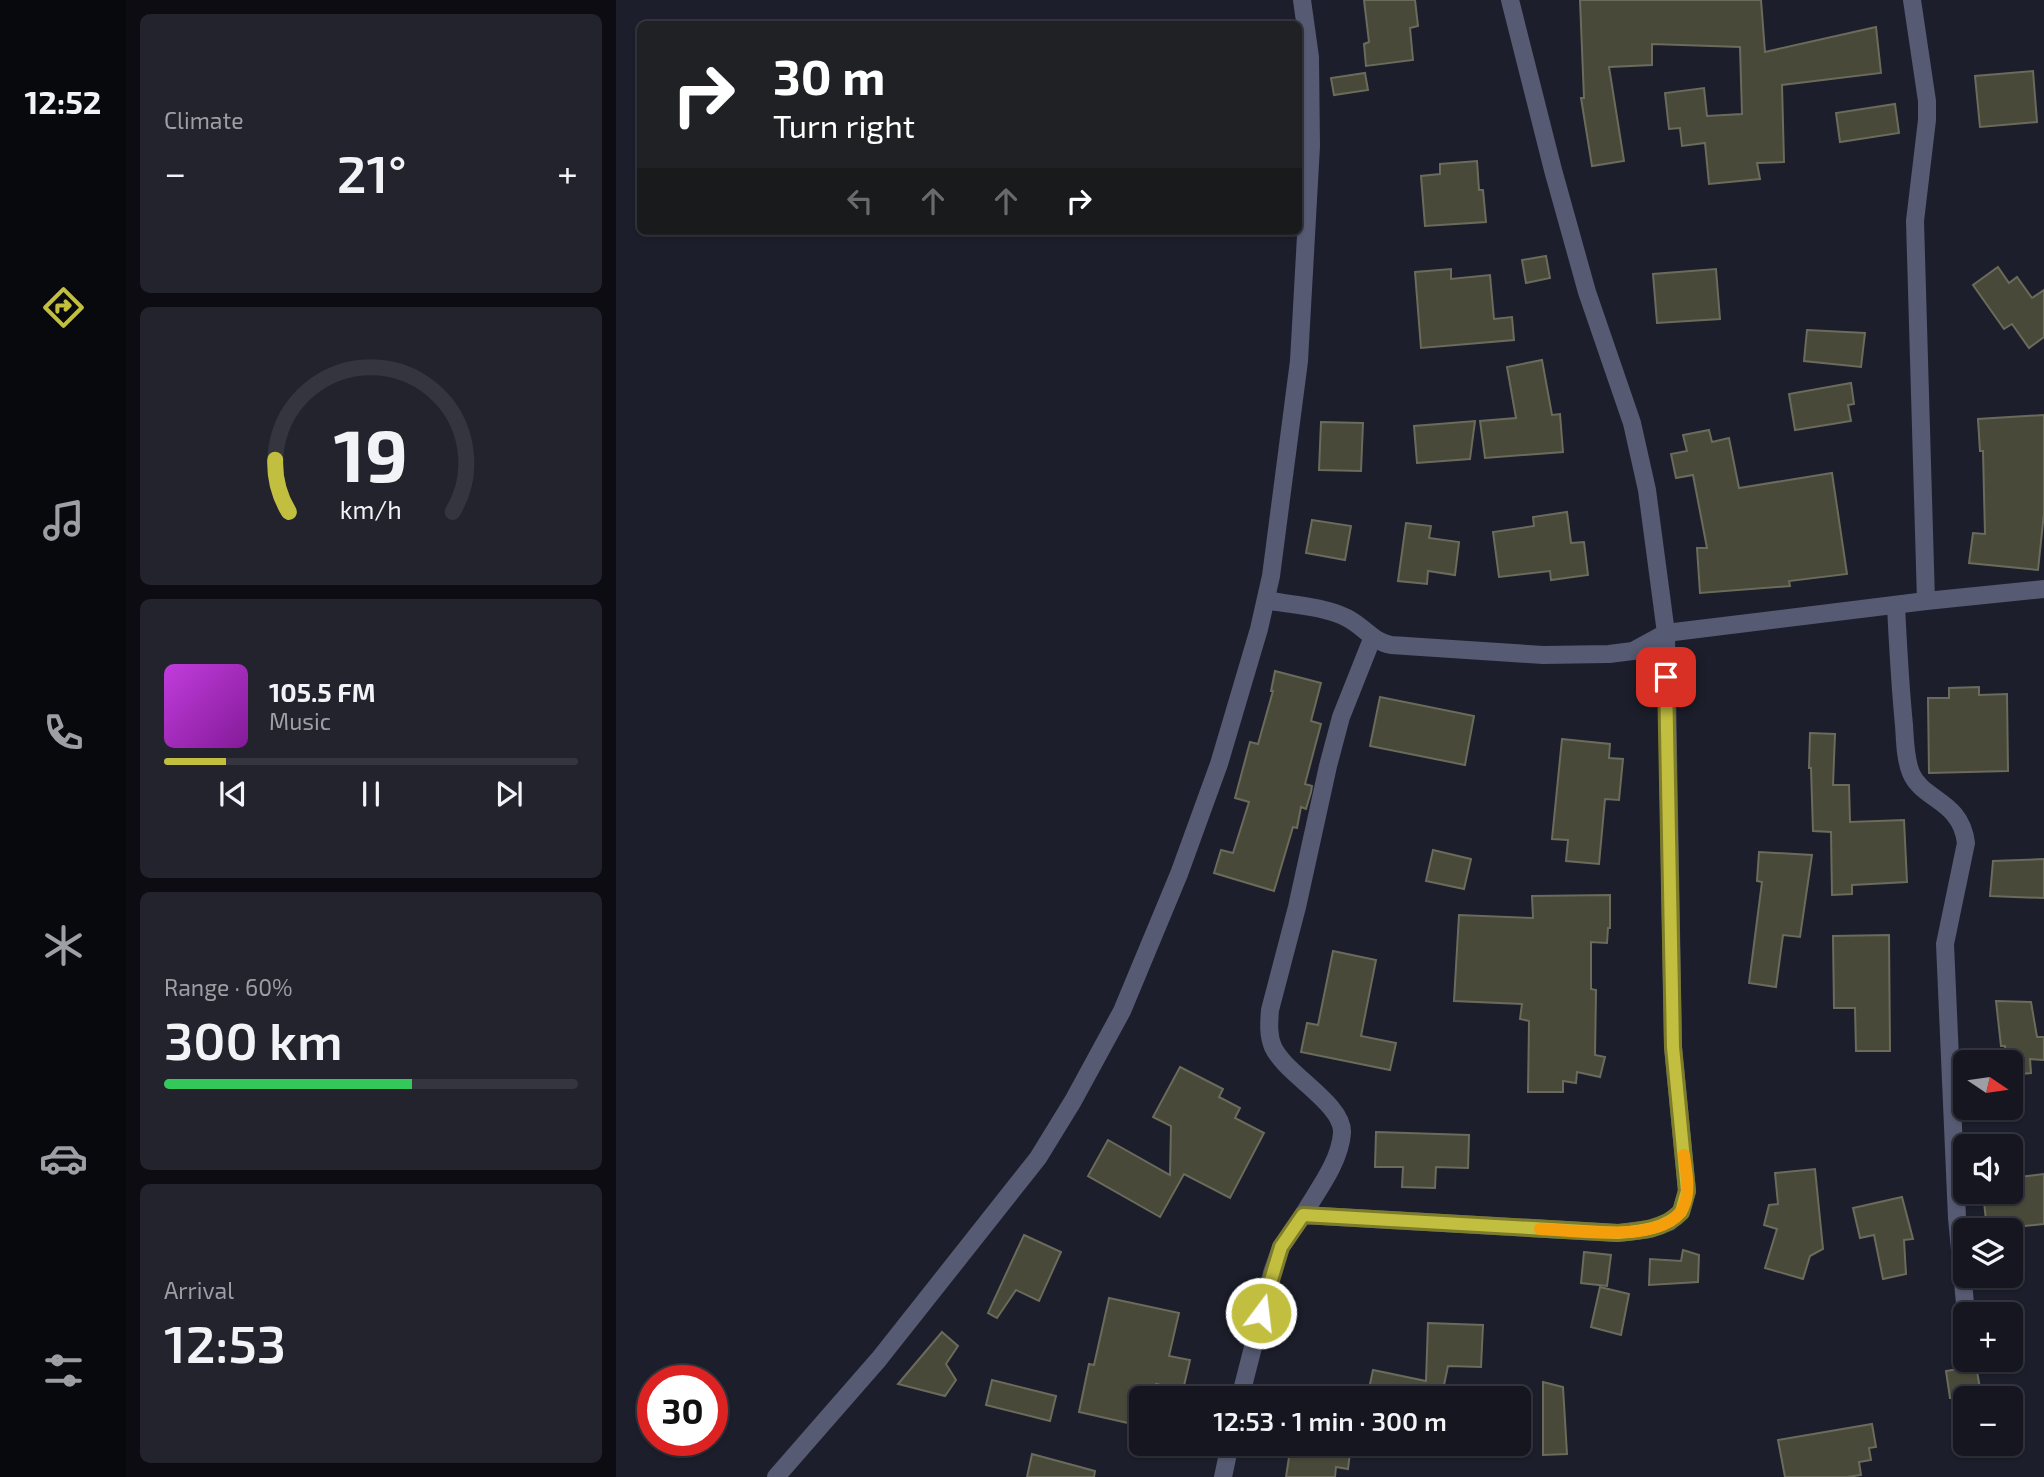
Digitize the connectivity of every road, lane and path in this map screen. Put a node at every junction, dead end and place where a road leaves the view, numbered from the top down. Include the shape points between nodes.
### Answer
1 (1302, 0) edge
2 (1510, 0) edge
3 (1912, 0) edge
4 (2044, 589) edge
5 (1266, 600) junction
6 (1926, 601) junction
7 (1896, 606) junction
8 (1666, 633) junction
9 (1372, 639) junction
10 (1303, 1215) junction
11 (1965, 1302) edge
12 (1243, 1386) edge
13 (1227, 1456) edge
14 (776, 1477) edge
15 (1223, 1477) edge

1 - 5 street via 1310,57 1311,146 1299,361
2 - 8 street via 1587,292 1632,423 1647,491
3 - 6 street via 1927,101 1915,221
4 - 6 street
5 - 9 street via 1336,614 1354,622
5 - 14 street via 1219,764 1179,874 1122,1011 1073,1101 1038,1158 999,1208 879,1359
6 - 7 street
7 - 8 street
7 - 11 street via 1907,759 1917,783 1953,813 1966,843 1945,944
8 - 9 street via 1633,652 1609,654 1467,651 1399,646
8 - 10 street via 1673,1047 1687,1191 1681,1212 1662,1225 1618,1233
9 - 10 street via 1341,717 1270,1010 1273,1048 1334,1112 1342,1127 1334,1160
10 - 12 street via 1281,1247
13 - 15 street

